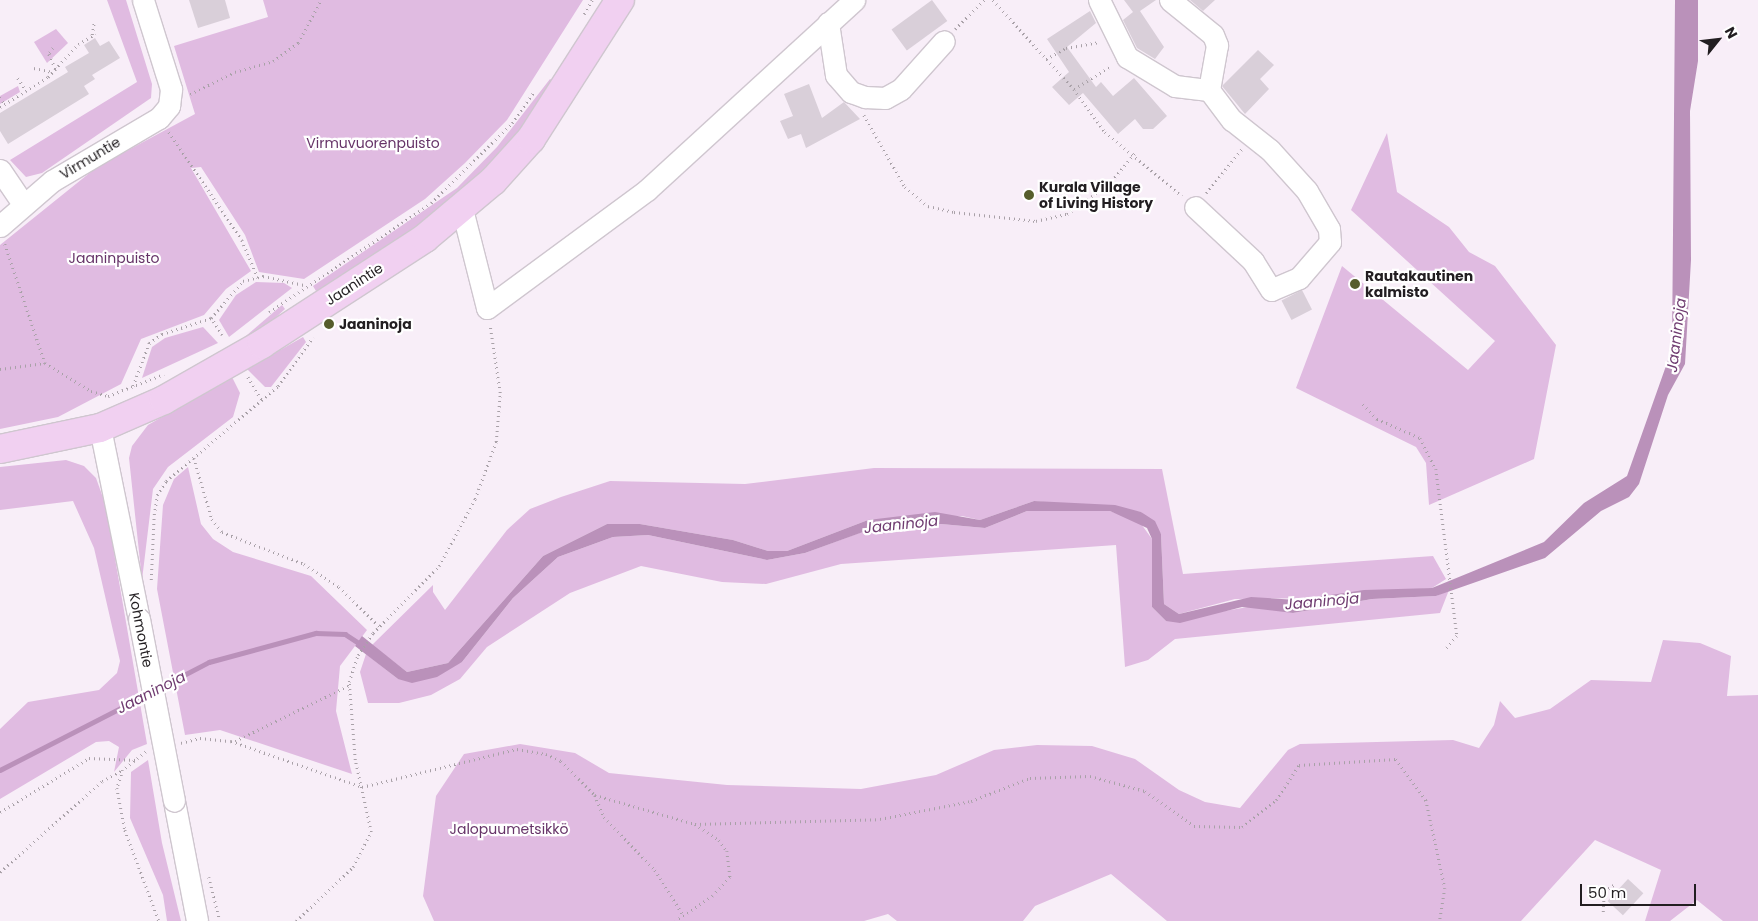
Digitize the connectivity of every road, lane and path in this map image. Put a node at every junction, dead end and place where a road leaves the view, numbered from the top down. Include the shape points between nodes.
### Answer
1 (143, 0) edge
2 (321, 0) edge
3 (592, 0) edge
4 (620, 0) edge
5 (984, 0) edge
6 (993, 0) edge
7 (1099, 0) edge
8 (1170, 0) edge
9 (840, 9) edge
10 (582, 17) dead end
11 (94, 23) dead end
12 (1115, 38) junction
13 (944, 41) joint
14 (53, 48) dead end
15 (1126, 57) junction
16 (1046, 59) junction
17 (34, 68) dead end
18 (54, 71) junction
19 (18, 78) dead end
20 (540, 83) dead end
21 (1074, 89) junction
22 (1208, 90) junction
23 (26, 91) junction
24 (853, 92) junction
25 (0, 97) edge
26 (5, 104) junction
27 (167, 105) junction
28 (0, 107) edge
29 (1252, 136) junction
30 (1135, 153) junction
31 (0, 170) edge
32 (23, 204) junction
33 (462, 208) junction
34 (1195, 208) junction
35 (0, 226) edge
36 (0, 238) edge
37 (258, 278) junction
38 (304, 285) junction
39 (487, 308) junction
40 (266, 315) dead end
41 (211, 318) junction
42 (316, 332) dead end
43 (222, 335) dead end
44 (45, 363) junction
45 (0, 369) edge
46 (173, 370) dead end
47 (246, 374) dead end
48 (133, 386) junction
49 (261, 399) junction
50 (1363, 404) dead end
51 (100, 428) junction
52 (0, 450) edge
53 (194, 457) junction
54 (151, 591) dead end
55 (380, 627) junction
56 (1445, 650) dead end
57 (348, 686) junction
58 (233, 742) junction
59 (178, 743) dead end
60 (154, 750) dead end
61 (136, 760) junction
62 (123, 770) junction
63 (362, 787) junction
64 (595, 795) junction
65 (0, 812) edge
66 (695, 824) junction
67 (0, 872) edge
68 (1615, 884) dead end
69 (1603, 912) dead end
70 (682, 914) junction
71 (159, 921) edge
72 (198, 921) edge
73 (296, 921) edge
74 (676, 921) edge
75 (1440, 921) edge

1 - 27 street
2 - 27 path via 298,43 273,61 206,84
3 - 10 path
4 - 33 main road, Jaanintie via 531,139
5 - 13 path
6 - 16 path
7 - 12 street
8 - 22 street via 1213,35 1217,45
9 - 24 street via 836,75
9 - 39 street via 646,190
11 - 18 path via 94,34
12 - 15 street
12 - 16 path via 1066,48
13 - 24 street via 885,98
14 - 18 path via 49,54
15 - 21 path
15 - 22 street via 1175,86
16 - 21 path
17 - 18 path
18 - 23 path
19 - 23 path
20 - 38 path via 512,123 431,203
21 - 30 path via 1105,132
22 - 29 street via 1232,120
23 - 26 path
24 - 30 path via 905,187 928,206 954,212 1036,221 1067,214 1108,185
25 - 26 path
26 - 28 path
27 - 32 street, Virmuntie
27 - 37 path via 203,175 242,240
29 - 34 path
29 - 34 street via 1307,191 1329,229 1330,242 1324,253 1299,278 1271,290 1253,261
30 - 34 path
31 - 32 street
32 - 35 street, Virmuntie
33 - 39 street
33 - 51 main road, Jaanintie via 262,344 164,400
36 - 44 path
37 - 38 path
37 - 41 path via 243,281
38 - 40 path
39 - 55 path via 500,393 496,442 475,499 439,566
41 - 43 path
41 - 48 path via 162,334 149,343
42 - 49 path via 294,367
44 - 45 path
44 - 48 path via 91,391 108,396
46 - 48 path
47 - 49 path
49 - 53 path
50 - 56 path via 1377,419 1420,438 1430,450 1457,636
51 - 52 main road, Jaanintie
51 - 72 street, Kohmontie, bridge
53 - 54 path via 181,465 157,496
53 - 55 path via 212,519 222,532 304,564 339,587
55 - 57 path via 358,655
57 - 58 path
57 - 63 path
58 - 59 path via 200,738
58 - 63 path
60 - 61 path
61 - 62 path
61 - 65 path via 89,758
62 - 67 path via 102,781
62 - 71 path via 117,788 118,803
63 - 64 path via 517,749 561,761
63 - 73 path via 371,832 366,845 353,867
64 - 66 path
64 - 70 path via 604,817 654,870
66 - 70 path via 727,851 730,877 713,896
66 - 75 path via 880,819 971,801 1030,778 1090,776 1145,791 1194,826 1242,827 1276,800 1299,765 1396,759 1426,800 1445,888
68 - 69 path via 1604,891
70 - 74 path

